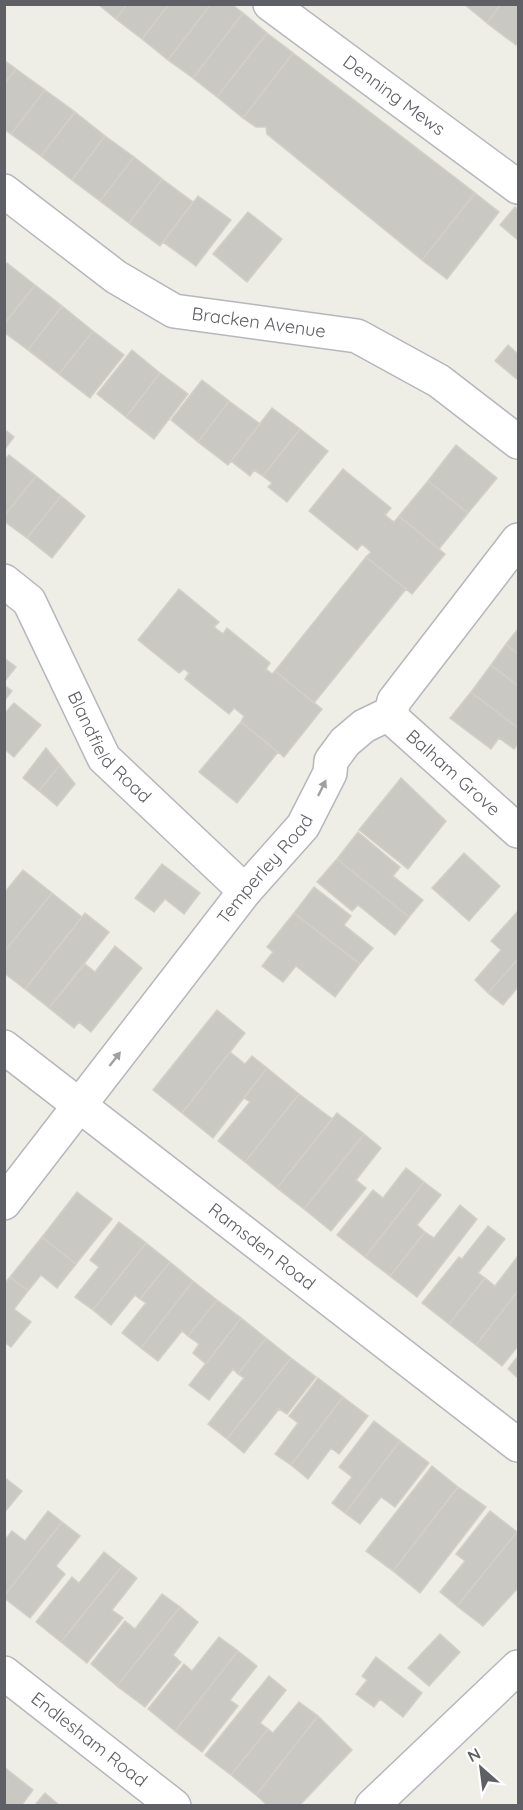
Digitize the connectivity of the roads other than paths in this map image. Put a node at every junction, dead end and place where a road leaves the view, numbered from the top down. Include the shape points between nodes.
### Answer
1 (270, 4) edge
2 (519, 187) edge
3 (4, 191) edge
4 (519, 442) edge
5 (519, 540) edge
6 (4, 581) edge
7 (391, 713) junction
8 (519, 831) edge
9 (245, 891) junction
10 (4, 1047) edge
11 (79, 1105) junction
12 (4, 1203) edge
13 (519, 1445) edge
14 (519, 1667) edge
15 (4, 1673) edge
16 (174, 1806) edge
17 (372, 1806) edge

1 - 2 street, Denning Mews
3 - 4 street, Bracken Avenue via 116,277 174,311 357,336 439,381
5 - 7 street via 394,700
6 - 9 street, Blandfield Road via 29,601 104,758
7 - 8 street, Balham Grove via 393,719
9 -> 7 street, Temperley Road via 303,826 330,773 331,761 345,742 364,726
11 -> 9 street, Temperley Road
10 - 11 street, Ramsden Road
11 - 12 street, Temperley Road
11 - 13 street, Ramsden Road
14 - 17 street
15 - 16 street, Endlesham Road

